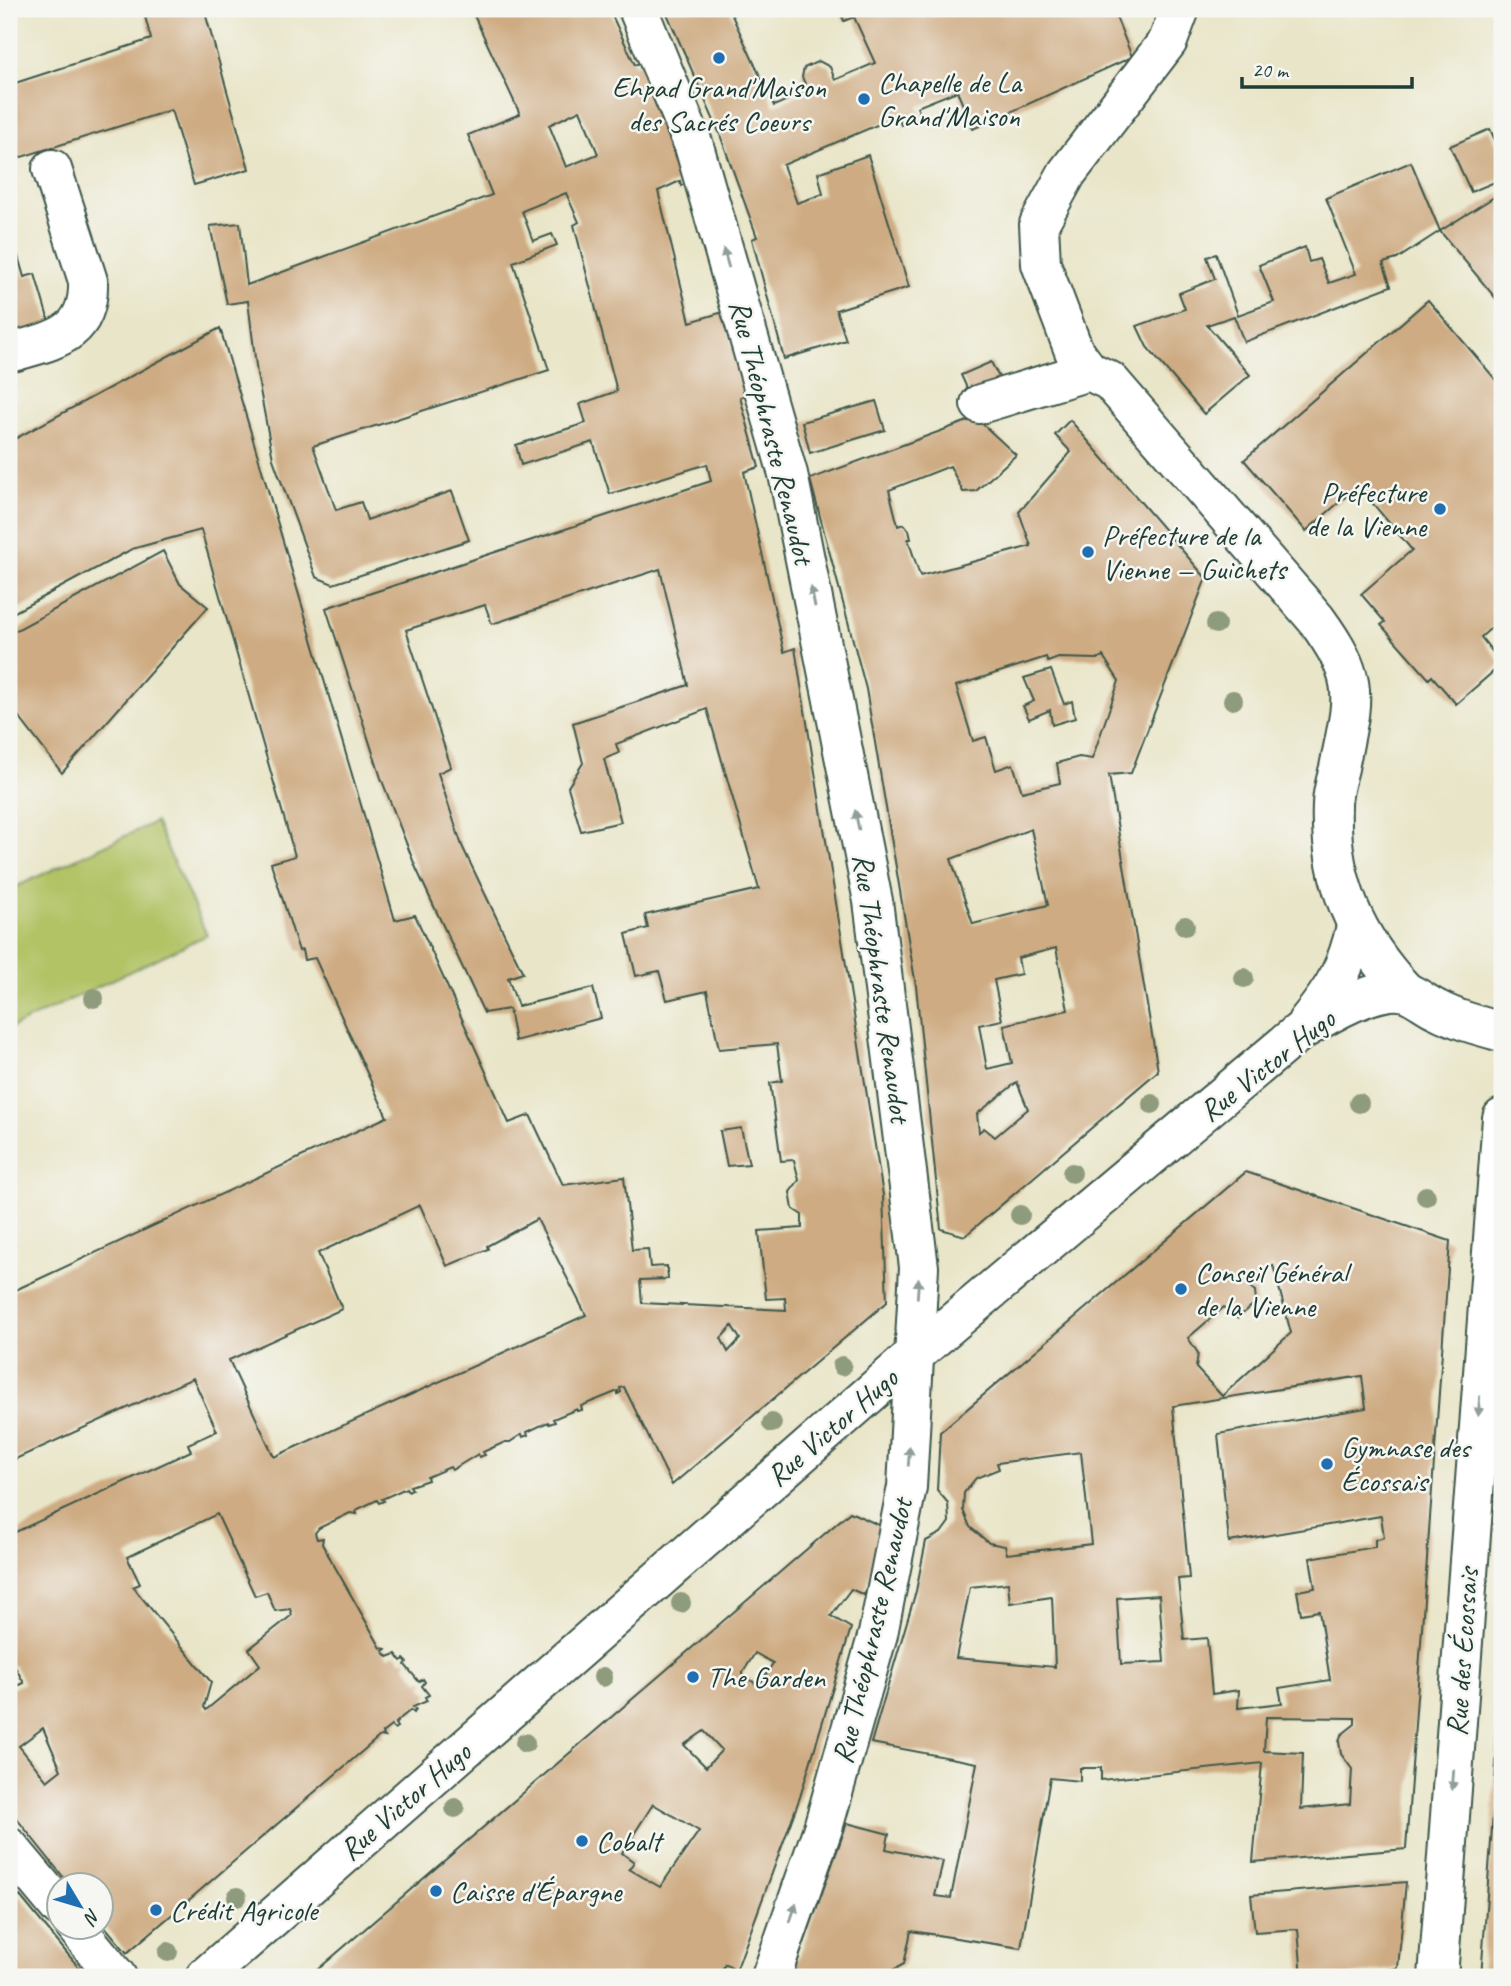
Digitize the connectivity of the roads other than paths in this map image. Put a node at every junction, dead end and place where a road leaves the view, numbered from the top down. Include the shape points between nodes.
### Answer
1 (638, 9) edge
2 (1180, 9) edge
3 (52, 169) dead end
4 (9, 353) edge
5 (1089, 372) junction
6 (980, 404) dead end
7 (1356, 926) junction
8 (1406, 992) junction
9 (1299, 1032) junction
10 (1502, 1032) edge
11 (1502, 1118) edge
12 (913, 1356) junction
13 (9, 1847) edge
14 (46, 1891) edge
15 (86, 1940) edge
16 (211, 1976) edge
17 (117, 1977) edge
18 (771, 1977) edge
19 (1438, 1977) edge

12 -> 1 street, Rue Théophraste Renaudot via 919,1267 873,901 794,501 694,146
2 - 5 street via 1168,41 1067,173 1040,223 1041,264 1074,351
3 - 4 street via 88,281 88,298 83,316 72,330
5 - 6 street
5 - 7 street via 1110,381 1336,646 1349,674 1352,709 1332,803 1334,850
7 - 8 street via 1378,963
7 - 9 street via 1348,962 1328,997
8 - 9 street, Rue Victor Hugo via 1375,995 1339,1007
8 - 10 street via 1437,1010
9 - 12 street, Rue Victor Hugo
11 -> 19 street, Rue des Écossais
12 - 16 street, Rue Victor Hugo
18 -> 12 street, Rue Théophraste Renaudot via 822,1828 878,1634 907,1487
13 - 14 street
15 - 17 street

